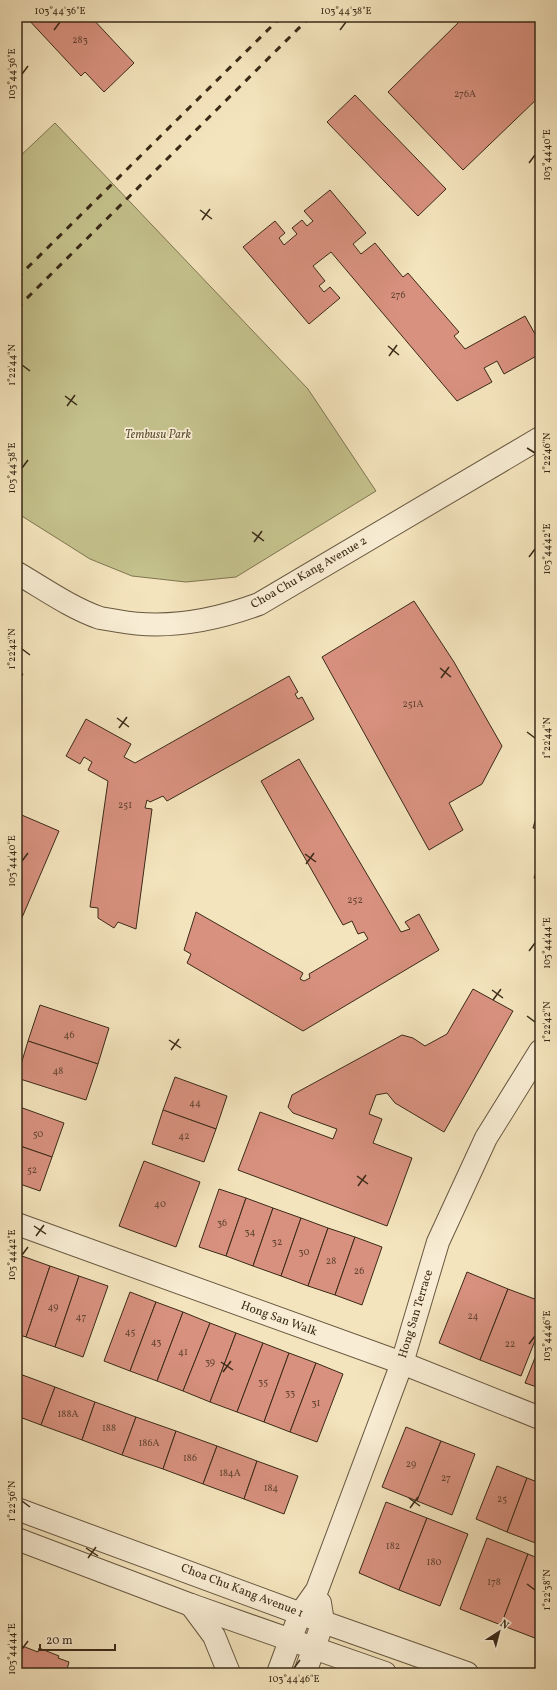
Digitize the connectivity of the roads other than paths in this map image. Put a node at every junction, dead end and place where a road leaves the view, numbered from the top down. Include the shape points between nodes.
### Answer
1 (540, 438) edge
2 (17, 573) edge
3 (540, 1051) edge
4 (17, 1224) edge
5 (402, 1363) junction
6 (540, 1418) edge
7 (17, 1508) edge
8 (17, 1539) edge
9 (317, 1590) junction
10 (191, 1605) junction
11 (300, 1614) junction
12 (323, 1622) junction
13 (291, 1640) junction
14 (314, 1648) junction
15 (229, 1673) edge
16 (278, 1673) edge
17 (305, 1673) edge
18 (384, 1673) edge
19 (466, 1673) edge

1 - 2 street, Choa Chu Kang Avenue 2 via 259,604 205,621 186,624 132,624 101,618
3 - 5 street, Hong San Terrace via 486,1138 438,1242
4 - 5 street, Hong San Walk
5 - 6 street, Hong San Walk
5 - 9 street, Hong San Terrace
7 - 11 street, Choa Chu Kang Avenue 1
8 - 10 street
9 - 11 street, Hong San Terrace
9 - 12 street
10 - 13 street
10 - 15 street via 214,1636
11 - 12 street, Choa Chu Kang Avenue 1
11 - 13 street, Hong San Terrace
12 - 14 street
12 - 19 street, Choa Chu Kang Avenue 1
13 - 14 street
13 - 16 street, Hong San Terrace
14 - 17 street
14 - 18 street

